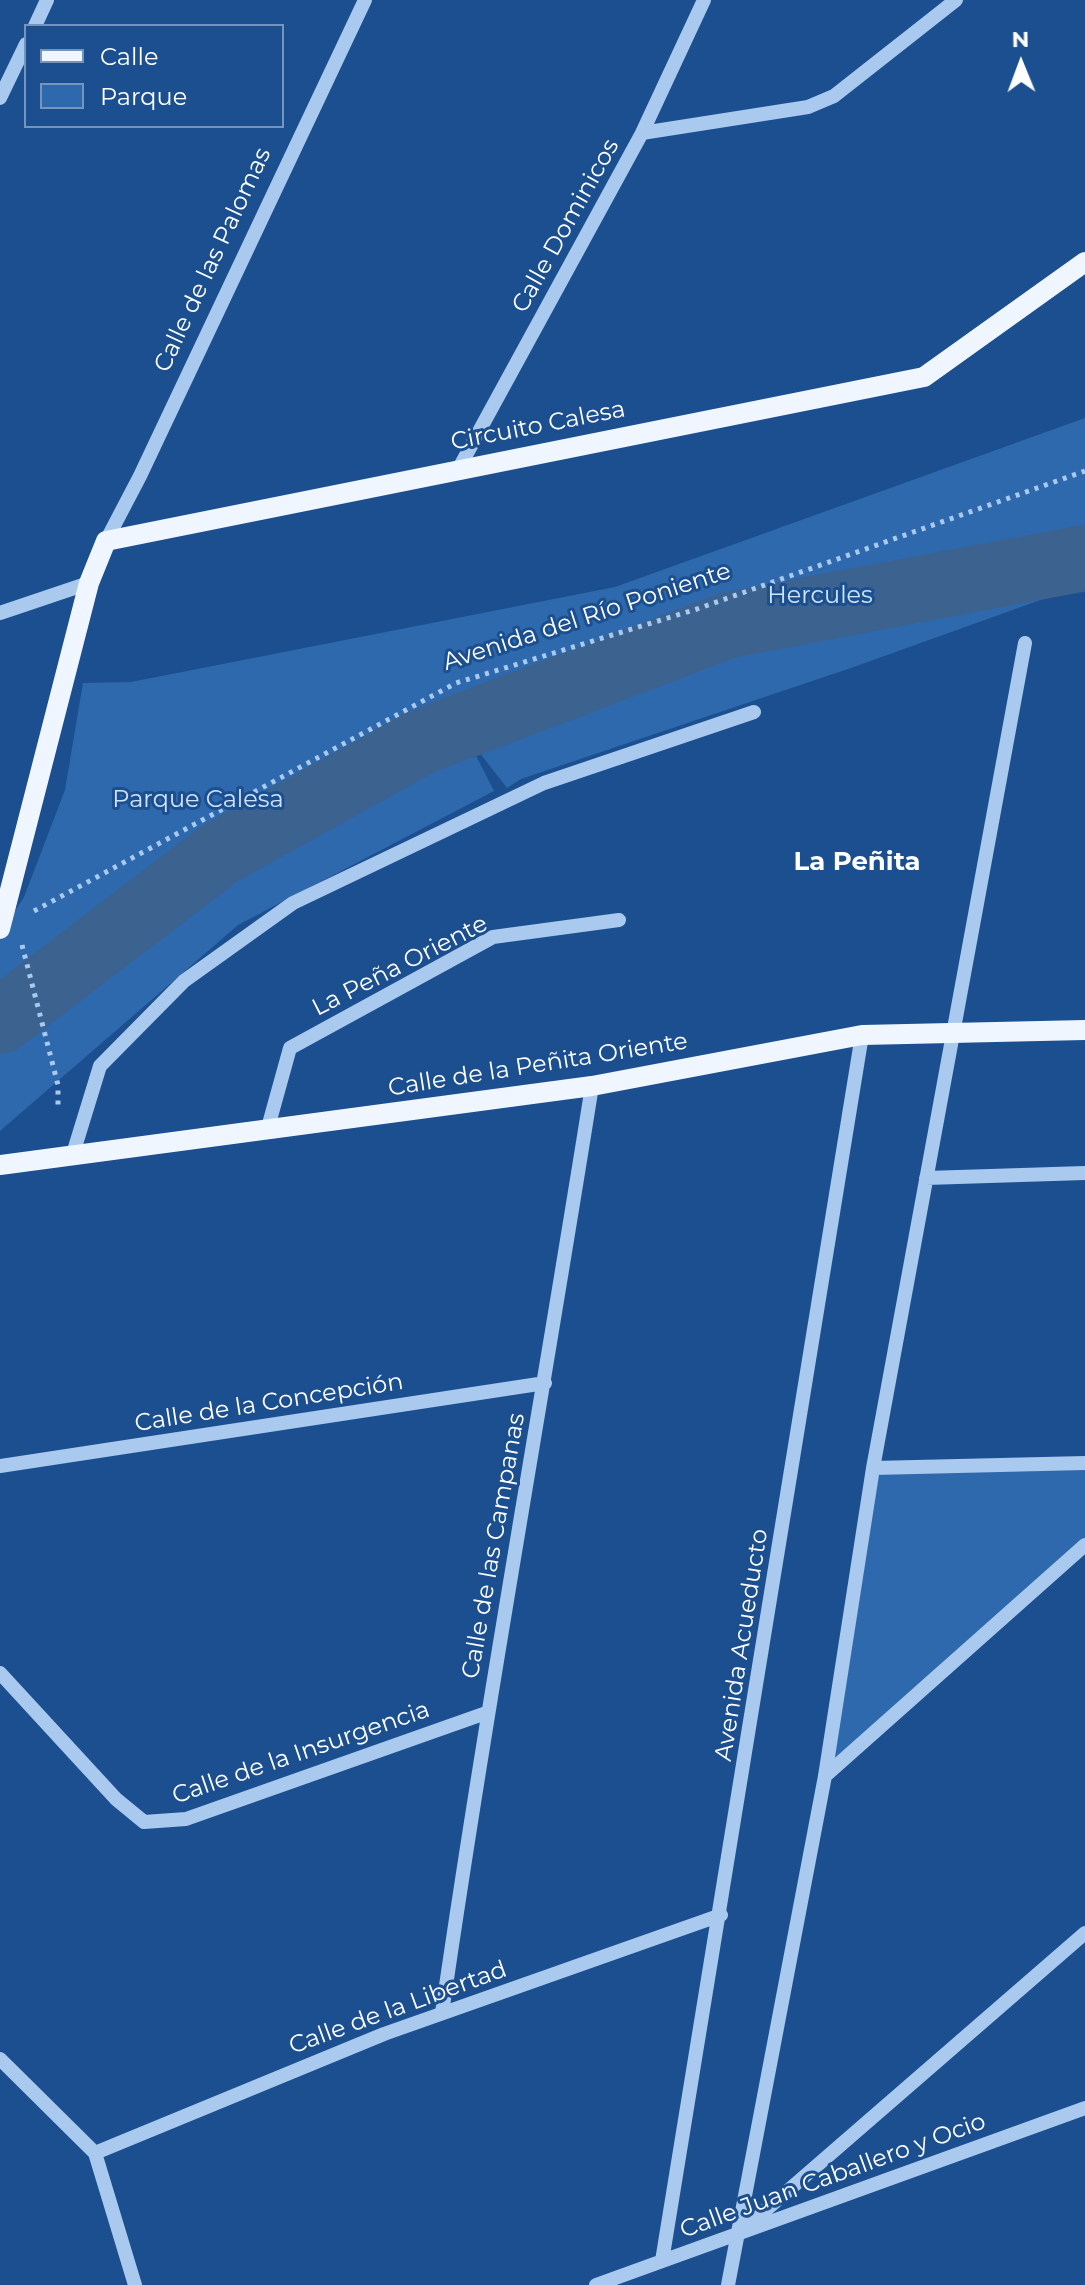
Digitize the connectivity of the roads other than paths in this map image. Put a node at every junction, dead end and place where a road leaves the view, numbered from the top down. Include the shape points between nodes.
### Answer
1 (47, 0) edge
2 (365, 0) edge
3 (704, 0) edge
4 (956, 0) edge
5 (36, 24) edge
6 (24, 48) edge
7 (0, 98) edge
8 (642, 133) junction
9 (1085, 262) edge
10 (459, 468) junction
11 (106, 541) junction
12 (89, 583) junction
13 (0, 613) edge
14 (1025, 643) dead end
15 (754, 712) dead end
16 (619, 920) dead end
17 (0, 929) edge
18 (1085, 1030) edge
19 (952, 1031) junction
20 (862, 1035) junction
21 (592, 1086) junction
22 (267, 1131) junction
23 (72, 1157) junction
24 (0, 1165) edge
25 (1085, 1173) edge
26 (926, 1178) junction
27 (545, 1383) junction
28 (1085, 1463) edge
29 (0, 1466) edge
30 (873, 1468) junction
31 (1085, 1545) edge
32 (0, 1673) edge
33 (486, 1713) junction
34 (825, 1776) junction
35 (721, 1915) junction
36 (1085, 1933) edge
37 (442, 2013) junction
38 (0, 2059) edge
39 (1085, 2108) edge
40 (95, 2153) junction
41 (739, 2233) junction
42 (662, 2261) junction
43 (135, 2285) edge
44 (596, 2285) edge
45 (728, 2285) edge

1 - 5 street
2 - 11 street, Calle de las Palomas
3 - 8 street, Calle Dominicos
4 - 8 street via 834,96 808,107
6 - 7 street
8 - 10 street, Calle Dominicos
9 - 10 main road, Circuito Calesa via 924,377
10 - 11 main road, Circuito Calesa
11 - 12 main road
12 - 13 street
12 - 17 main road
14 - 19 street
15 - 23 street via 544,783 293,903 184,981 100,1066
16 - 22 street, La Peña Oriente via 493,937 290,1048
18 - 19 main road, Calle de la Peñita Oriente
19 - 20 main road, Calle de la Peñita Oriente
19 - 26 street
20 - 21 main road, Calle de la Peñita Oriente
20 - 35 street, Avenida Acueducto
21 - 22 main road, Calle de la Peñita Oriente
21 - 27 street, Calle de las Campanas
22 - 23 main road, Calle de la Peñita Oriente
23 - 24 main road, Calle de la Peñita Oriente
25 - 26 street
26 - 30 street
27 - 29 street, Calle de la Concepción
27 - 33 street, Calle de las Campanas
28 - 30 street
30 - 34 street
31 - 34 street
32 - 33 street, Calle de la Insurgencia via 116,1799 144,1822 186,1819
33 - 37 street, Calle de las Campanas
34 - 41 street
35 - 37 street, Calle de la Libertad
35 - 42 street, Avenida Acueducto
36 - 41 street
37 - 40 street, Calle de la Libertad
38 - 40 street
39 - 41 street, Calle Juan Caballero y Ocio
40 - 43 street
41 - 42 street, Calle Juan Caballero y Ocio
41 - 45 street
42 - 44 street, Calle Juan Caballero y Ocio

